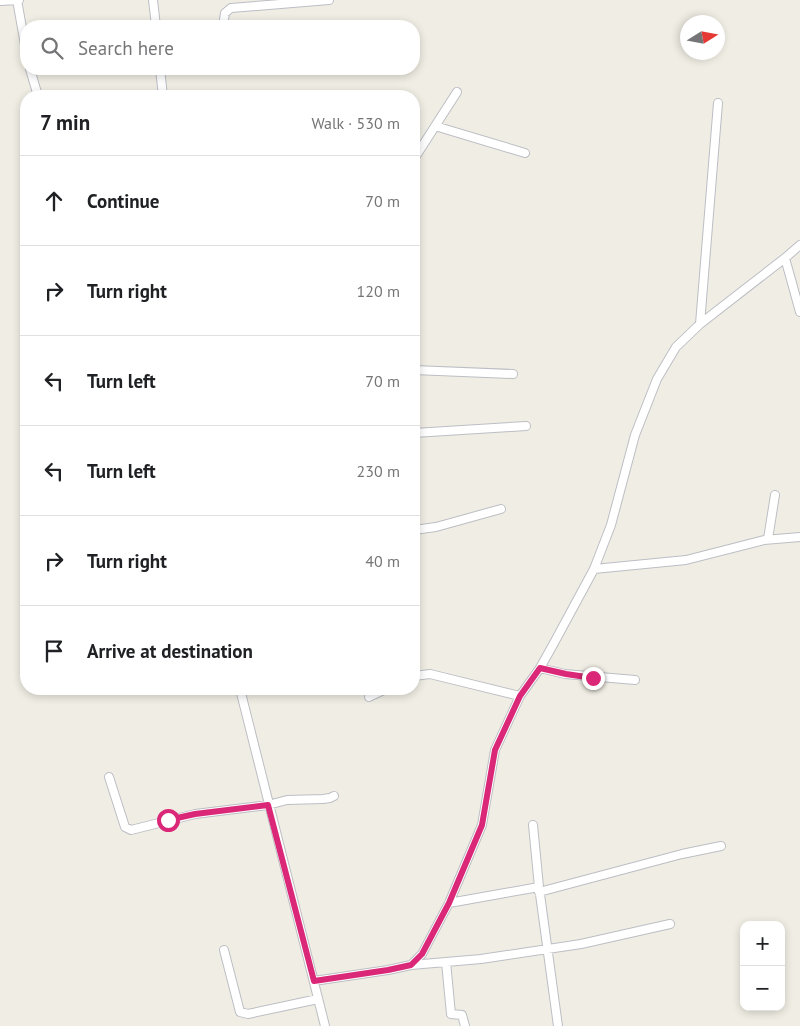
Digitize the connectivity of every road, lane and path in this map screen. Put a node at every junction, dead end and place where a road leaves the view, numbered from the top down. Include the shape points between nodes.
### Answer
1 (18, 0) edge
2 (153, 0) edge
3 (330, 0) edge
4 (0, 2) edge
5 (284, 2) edge
6 (21, 20) edge
7 (155, 20) edge
8 (223, 20) edge
9 (32, 75) edge
10 (160, 75) edge
11 (36, 90) edge
12 (162, 90) edge
13 (457, 92) dead end
14 (718, 103) dead end
15 (435, 126) junction
16 (420, 150) edge
17 (526, 153) dead end
18 (800, 245) edge
19 (785, 258) junction
20 (800, 312) edge
21 (700, 324) junction
22 (420, 370) edge
23 (513, 374) dead end
24 (526, 426) dead end
25 (420, 433) edge
26 (775, 495) dead end
27 (501, 509) dead end
28 (420, 529) edge
29 (800, 537) edge
30 (768, 539) junction
31 (594, 569) junction
32 (540, 668) junction
33 (420, 675) edge
34 (635, 680) dead end
35 (241, 695) edge
36 (373, 695) edge
37 (520, 696) junction
38 (369, 697) dead end
39 (109, 777) dead end
40 (334, 796) dead end
41 (268, 805) junction
42 (533, 825) dead end
43 (721, 846) dead end
44 (539, 890) junction
45 (449, 903) junction
46 (670, 924) dead end
47 (547, 949) junction
48 (224, 950) dead end
49 (446, 962) junction
50 (411, 965) junction
51 (314, 981) junction
52 (318, 999) junction
53 (325, 1026) edge
54 (465, 1026) edge
55 (558, 1026) edge

1 - 4 street
1 - 6 street
2 - 7 street
3 - 5 street
5 - 8 street via 230,8
9 - 11 street
10 - 12 street
13 - 15 street
14 - 21 street
15 - 16 street
15 - 17 street
18 - 19 street
19 - 20 street
19 - 21 street
21 - 31 street via 676,347 657,379 635,435 611,525
22 - 23 street
24 - 25 street
26 - 30 street
27 - 28 street
29 - 30 street
30 - 31 street via 686,560
31 - 32 street
32 - 34 street via 566,674
32 - 37 street
33 - 37 street via 430,674
35 - 41 street
36 - 38 street
37 - 45 street via 495,750 482,825
39 - 41 street via 125,827 131,830 195,814
40 - 41 street
41 - 51 street
42 - 44 street
43 - 44 street
44 - 45 street
44 - 47 street
45 - 50 street via 422,954
46 - 47 street
47 - 49 street
47 - 55 street
48 - 52 street via 240,1012 248,1014
49 - 50 street
49 - 54 street via 451,1014 462,1014
50 - 51 street
51 - 52 street
52 - 53 street

